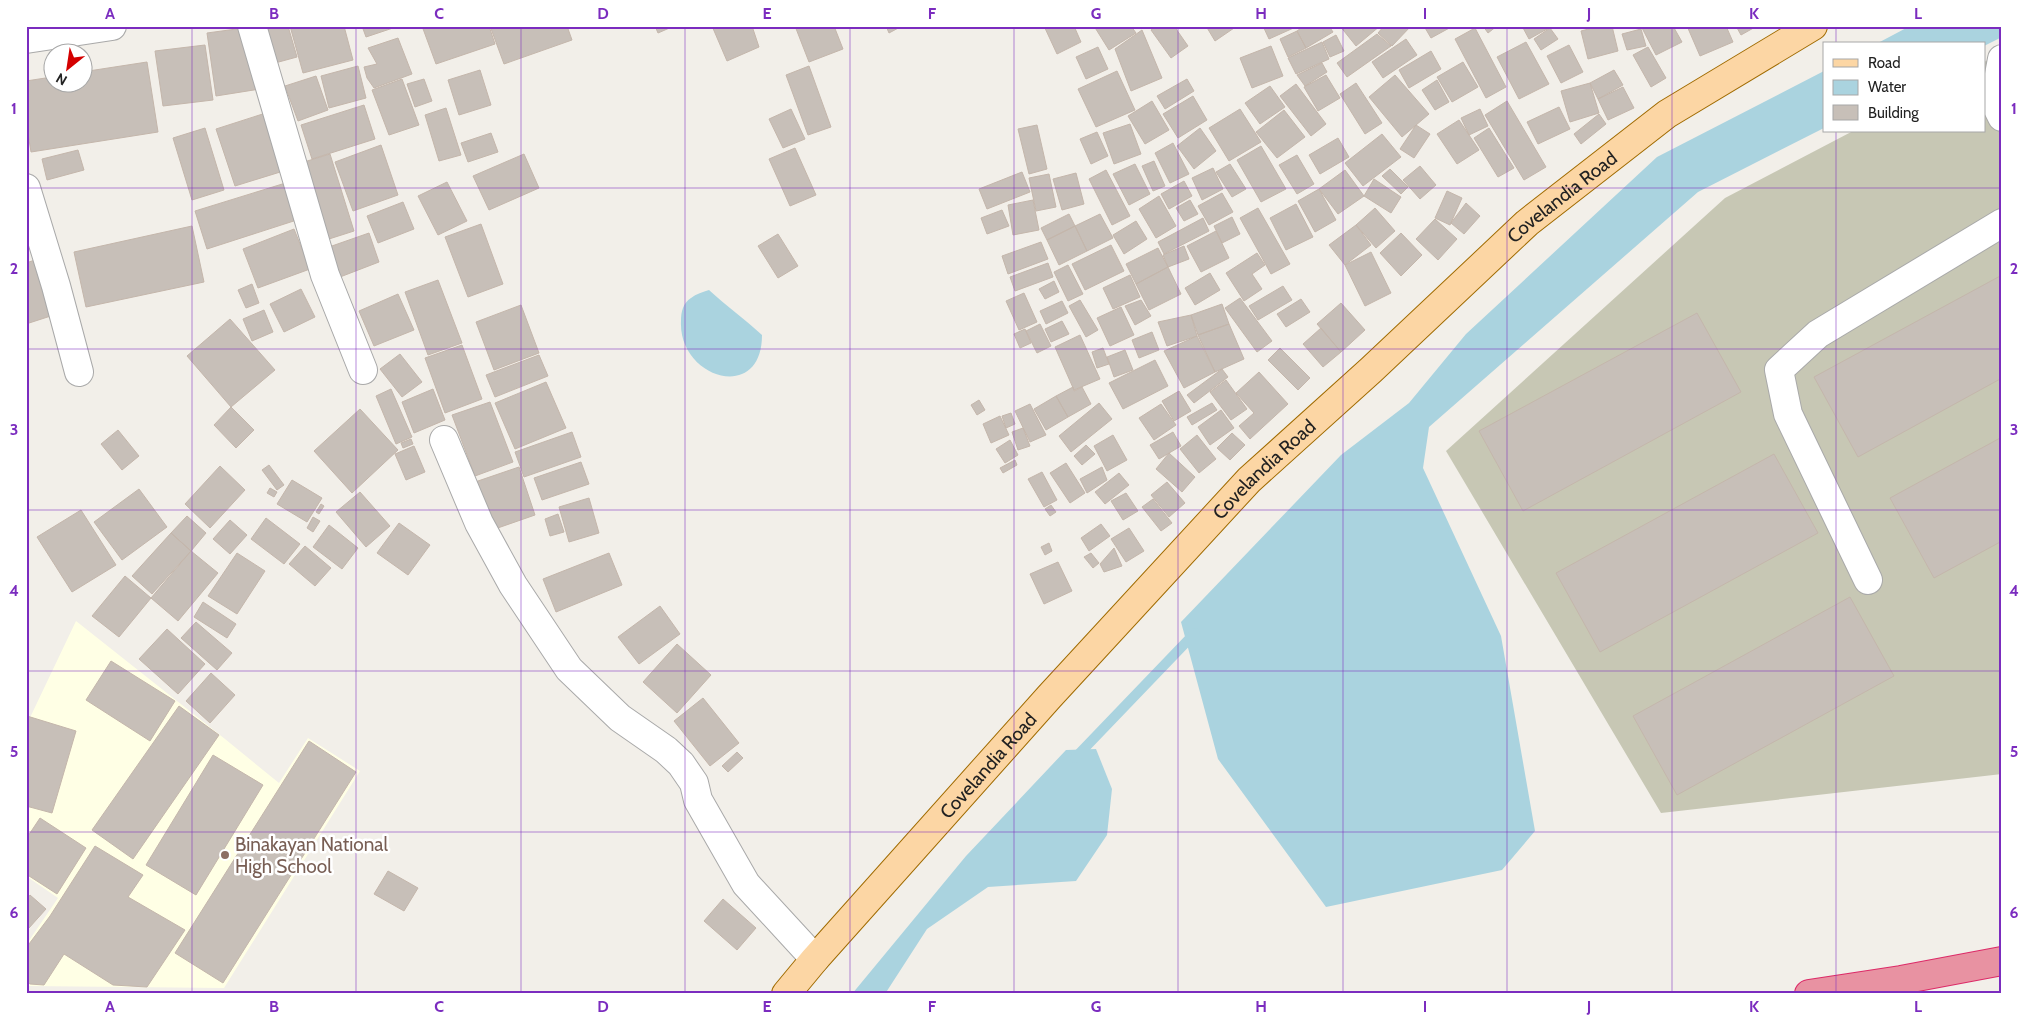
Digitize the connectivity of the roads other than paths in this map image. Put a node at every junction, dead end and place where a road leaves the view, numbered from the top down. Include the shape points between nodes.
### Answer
1 (112, 26) edge
2 (252, 26) edge
3 (1813, 26) edge
4 (26, 39) edge
5 (2002, 59) edge
6 (2002, 117) edge
7 (26, 188) edge
8 (2002, 223) edge
9 (363, 370) dead end
10 (79, 372) dead end
11 (444, 440) dead end
12 (1868, 580) dead end
13 (815, 959) junction
14 (2002, 961) edge
15 (786, 994) edge
16 (1809, 994) edge

1 - 4 street
2 - 9 street via 324,275
3 - 13 main road, Covelandia Road via 1666,114 1527,223 1249,480 1049,697
5 - 6 street via 1994,101
7 - 10 street
8 - 12 street via 1818,334 1779,370 1788,414
11 - 13 street via 479,523 513,585 569,669 620,718 681,764 746,884
13 - 15 main road, Covelandia Road
14 - 16 highway

